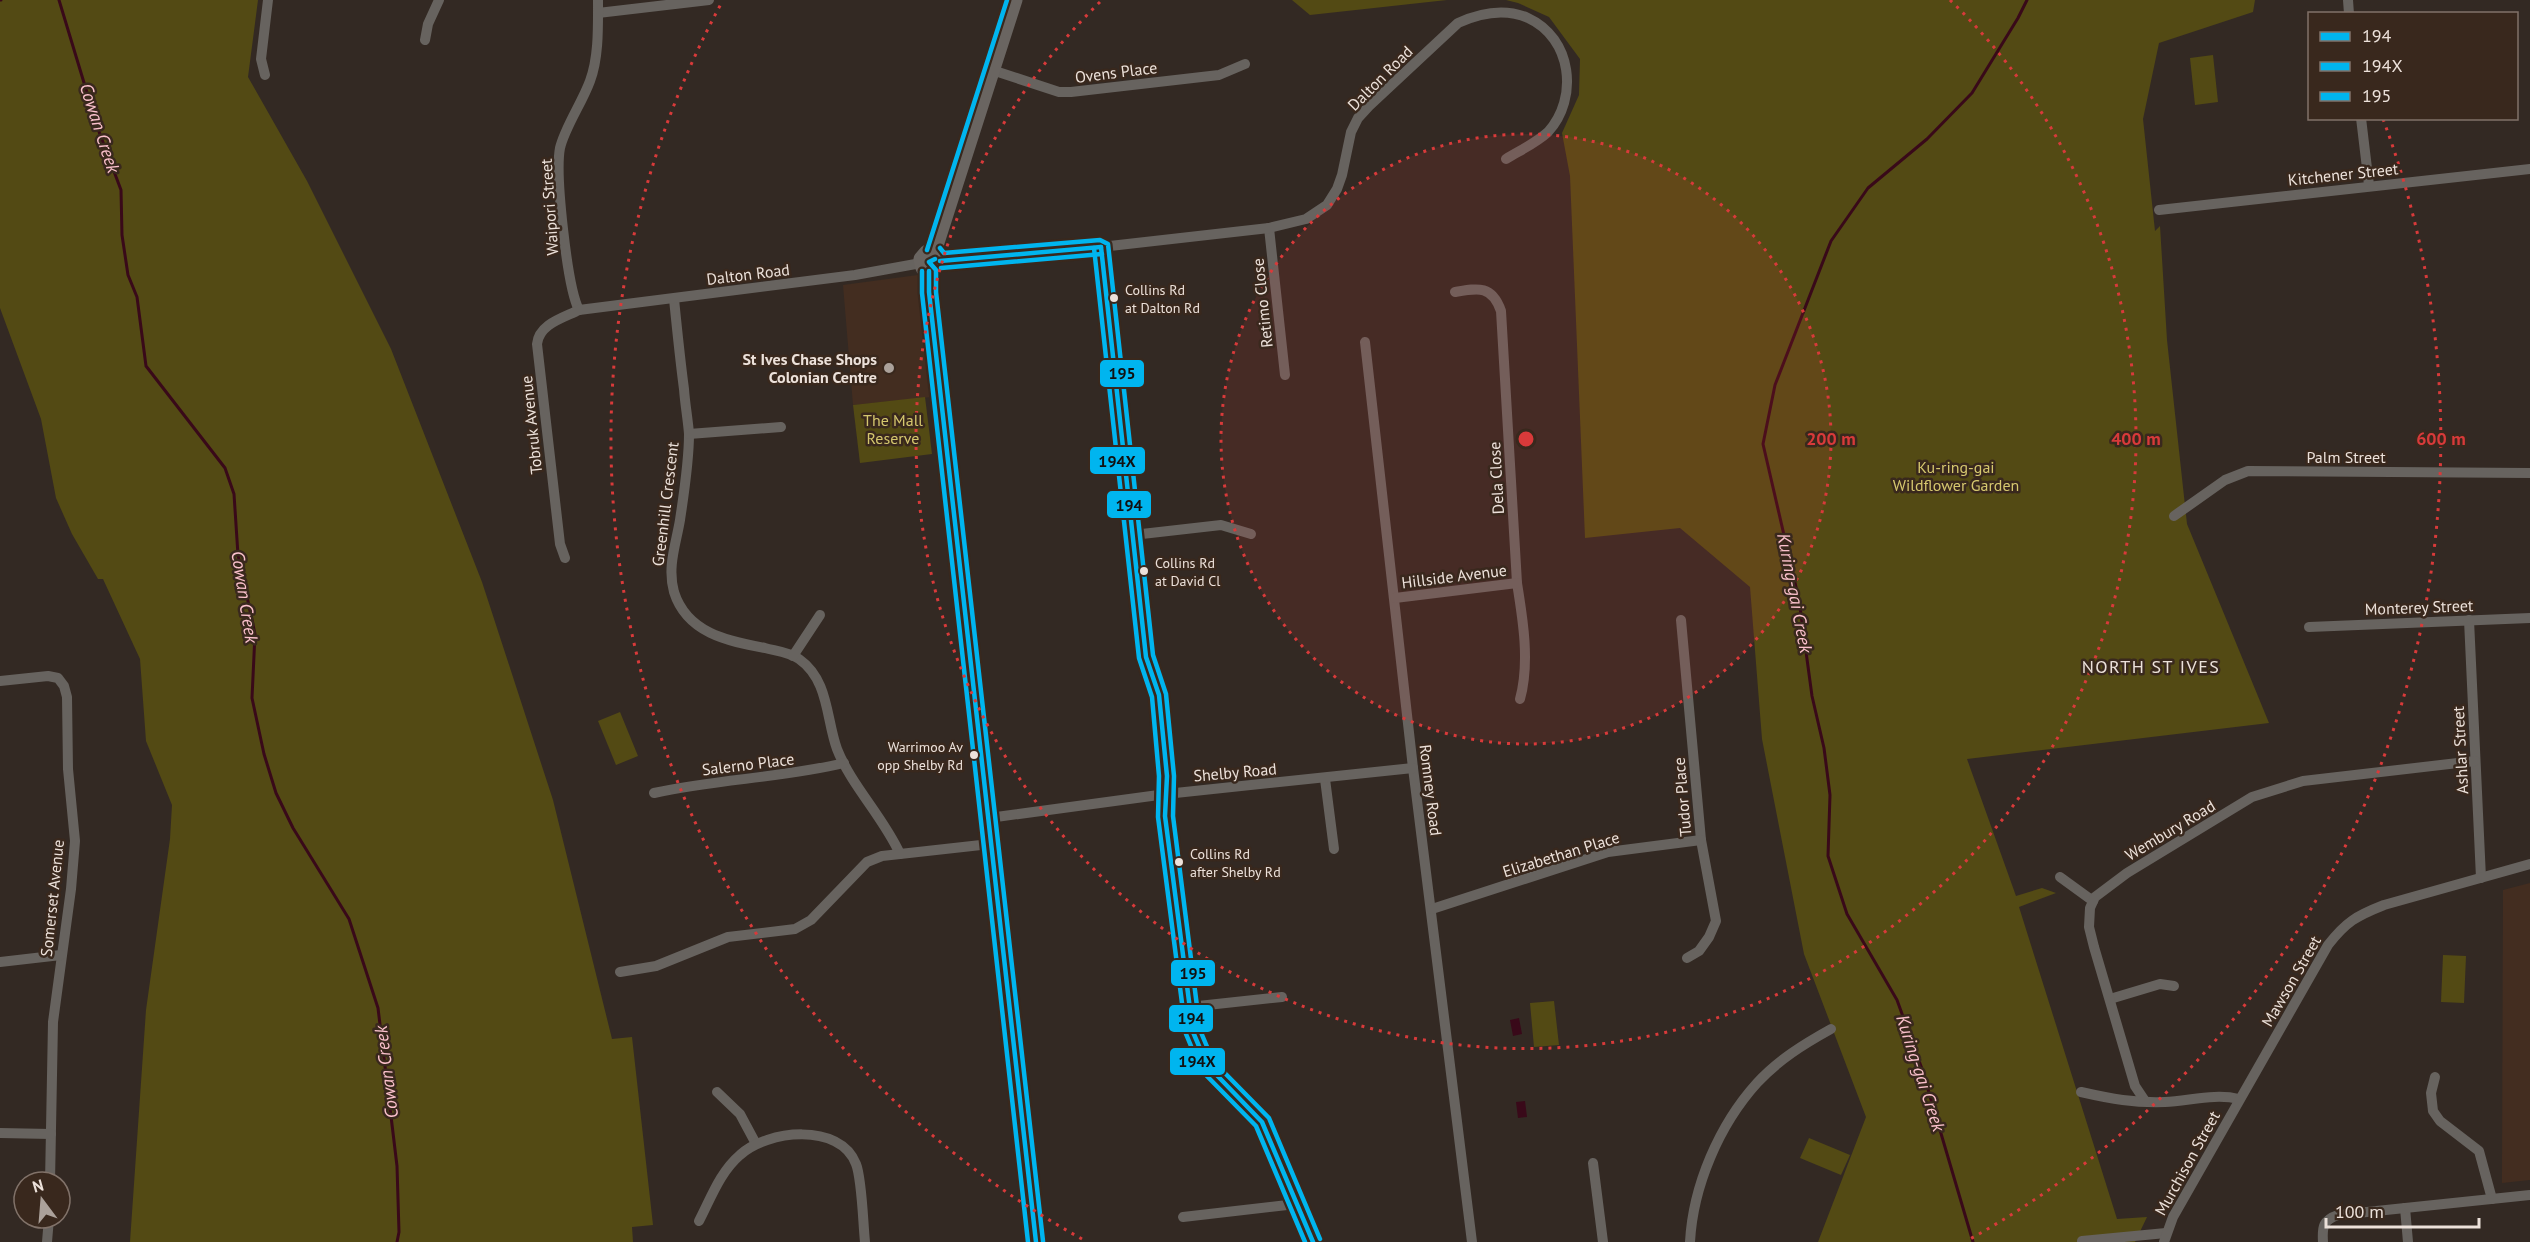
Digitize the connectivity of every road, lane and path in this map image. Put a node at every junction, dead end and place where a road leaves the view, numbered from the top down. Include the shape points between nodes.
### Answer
1 (268, 0) edge
2 (439, 0) edge
3 (598, 0) edge
4 (709, 0) edge
5 (1016, 0) edge
6 (598, 13) junction
7 (425, 40) dead end
8 (1245, 64) dead end
9 (992, 70) junction
10 (265, 75) dead end
11 (2361, 120) edge
12 (1506, 159) dead end
13 (2530, 169) edge
14 (2369, 186) junction
15 (2159, 210) dead end
16 (1269, 228) junction
17 (1101, 247) junction
18 (931, 262) junction
19 (1455, 292) dead end
20 (674, 299) junction
21 (579, 310) junction
22 (1365, 342) dead end
23 (1285, 375) dead end
24 (781, 427) dead end
25 (688, 434) junction
26 (2530, 473) edge
27 (2174, 516) dead end
28 (1251, 534) dead end
29 (1133, 535) junction
30 (565, 558) dead end
31 (1517, 583) junction
32 (1395, 598) junction
33 (820, 615) dead end
34 (2530, 618) edge
35 (1681, 620) dead end
36 (2469, 620) junction
37 (2309, 627) dead end
38 (793, 656) junction
39 (0, 681) edge
40 (1521, 699) dead end
41 (2475, 760) junction
42 (844, 763) junction
43 (1413, 768) junction
44 (1325, 778) junction
45 (654, 793) dead end
46 (1166, 794) junction
47 (989, 818) junction
48 (1701, 840) junction
49 (990, 844) junction
50 (1334, 849) dead end
51 (900, 854) junction
52 (2530, 864) edge
53 (2060, 877) dead end
54 (2481, 878) junction
55 (2093, 902) junction
56 (1432, 909) junction
57 (61, 955) junction
58 (1687, 958) dead end
59 (0, 962) edge
60 (620, 972) dead end
61 (2174, 986) dead end
62 (1282, 998) dead end
63 (2110, 999) junction
64 (1189, 1007) junction
65 (1831, 1029) dead end
66 (2435, 1077) dead end
67 (717, 1092) dead end
68 (2081, 1092) dead end
69 (2239, 1099) junction
70 (2145, 1101) junction
71 (0, 1133) edge
72 (51, 1134) junction
73 (755, 1142) junction
74 (1593, 1163) dead end
75 (50, 1170) edge
76 (2530, 1195) edge
77 (2492, 1199) junction
78 (1296, 1204) junction
79 (2404, 1208) junction
80 (1183, 1217) dead end
81 (699, 1221) dead end
82 (2165, 1238) edge
83 (2082, 1240) dead end
84 (865, 1242) edge
85 (1036, 1242) edge
86 (1313, 1242) edge
87 (1472, 1242) edge
88 (1603, 1242) edge
89 (1690, 1242) edge
90 (2323, 1242) edge
91 (2408, 1242) edge

1 - 10 street via 261,58
2 - 7 street
3 - 6 street, Waipori Street
4 - 6 street
5 - 9 street
6 - 21 street, Waipori Street via 591,81 560,148 570,283
8 - 9 street, Ovens Place via 1219,75 1071,92 1059,92
9 - 18 street
11 - 14 street
12 - 16 street, Dalton Road via 1548,131 1561,112 1568,76 1564,57 1544,29 1530,19 1494,12 1458,23 1358,118 1342,175 1327,205 1306,219
13 - 14 street, Kitchener Street
14 - 15 street, Kitchener Street
16 - 17 street, Dalton Road
16 - 23 street, Retimo Close
17 - 18 street, Dalton Road
17 - 29 street
18 - 20 street, Dalton Road
18 - 47 street via 929,292
19 - 31 street, Dela Close via 1478,288 1490,293 1501,311
20 - 21 street, Dalton Road
20 - 25 street, Greenhill Crescent
21 - 30 street, Tobruk Avenue via 544,328 537,344 560,544
22 - 32 street, Romney Road
24 - 25 street
25 - 38 street, Greenhill Crescent via 680,520 670,572 681,608 708,634
26 - 27 street, Palm Street via 2248,471 2224,480
28 - 29 street via 1221,525
29 - 46 street via 1146,657 1159,695
31 - 32 street, Hillside Avenue
31 - 40 street, Dela Close via 1526,680
32 - 43 street, Romney Road
33 - 38 street
34 - 36 street, Monterey Street
35 - 48 street, Tudor Place
36 - 37 street, Monterey Street
36 - 41 street, Ashlar Street
38 - 42 street, Greenhill Crescent via 818,681
39 - 57 street, Somerset Avenue via 58,678 67,697 75,841
41 - 54 street, Ashlar Street
41 - 55 street, Wembury Road via 2303,781 2252,797 2106,887
42 - 45 street, Salerno Place via 808,772
42 - 51 street, Greenhill Crescent
43 - 44 street, Shelby Road
43 - 56 street, Romney Road
44 - 46 street, Shelby Road
44 - 50 street
46 - 47 street, Shelby Road
46 - 64 street via 1165,816
47 - 49 street
48 - 56 street, Elizabethan Place via 1608,852
48 - 58 street, Tudor Place via 1716,921 1699,951
49 - 51 street
49 - 85 street
51 - 60 street via 867,861 811,920 795,929 728,937 656,966
52 - 54 street, Mawson Street
53 - 55 street
54 - 69 street, Mawson Street via 2384,905 2343,925
55 - 63 street via 2089,927
56 - 87 street, Romney Road
57 - 59 street
57 - 72 street, Somerset Avenue via 53,1022
61 - 63 street via 2160,984
62 - 64 street
63 - 70 street via 2135,1086
64 - 78 street via 1197,1046 1207,1065 1262,1122
65 - 89 street via 1779,1062 1738,1108 1707,1166
66 - 77 street via 2431,1093 2433,1111 2479,1151
67 - 73 street via 740,1114
68 - 70 street via 2124,1102
69 - 70 street via 2227,1096
69 - 82 street, Murchison Street
71 - 72 street
72 - 75 street, Somerset Avenue
73 - 81 street via 723,1173
73 - 84 street via 806,1135 827,1137 845,1146 856,1165
74 - 88 street
76 - 77 street
77 - 79 street
78 - 80 street
78 - 86 street
79 - 90 street via 2327,1219 2322,1228
79 - 91 street
82 - 83 street

